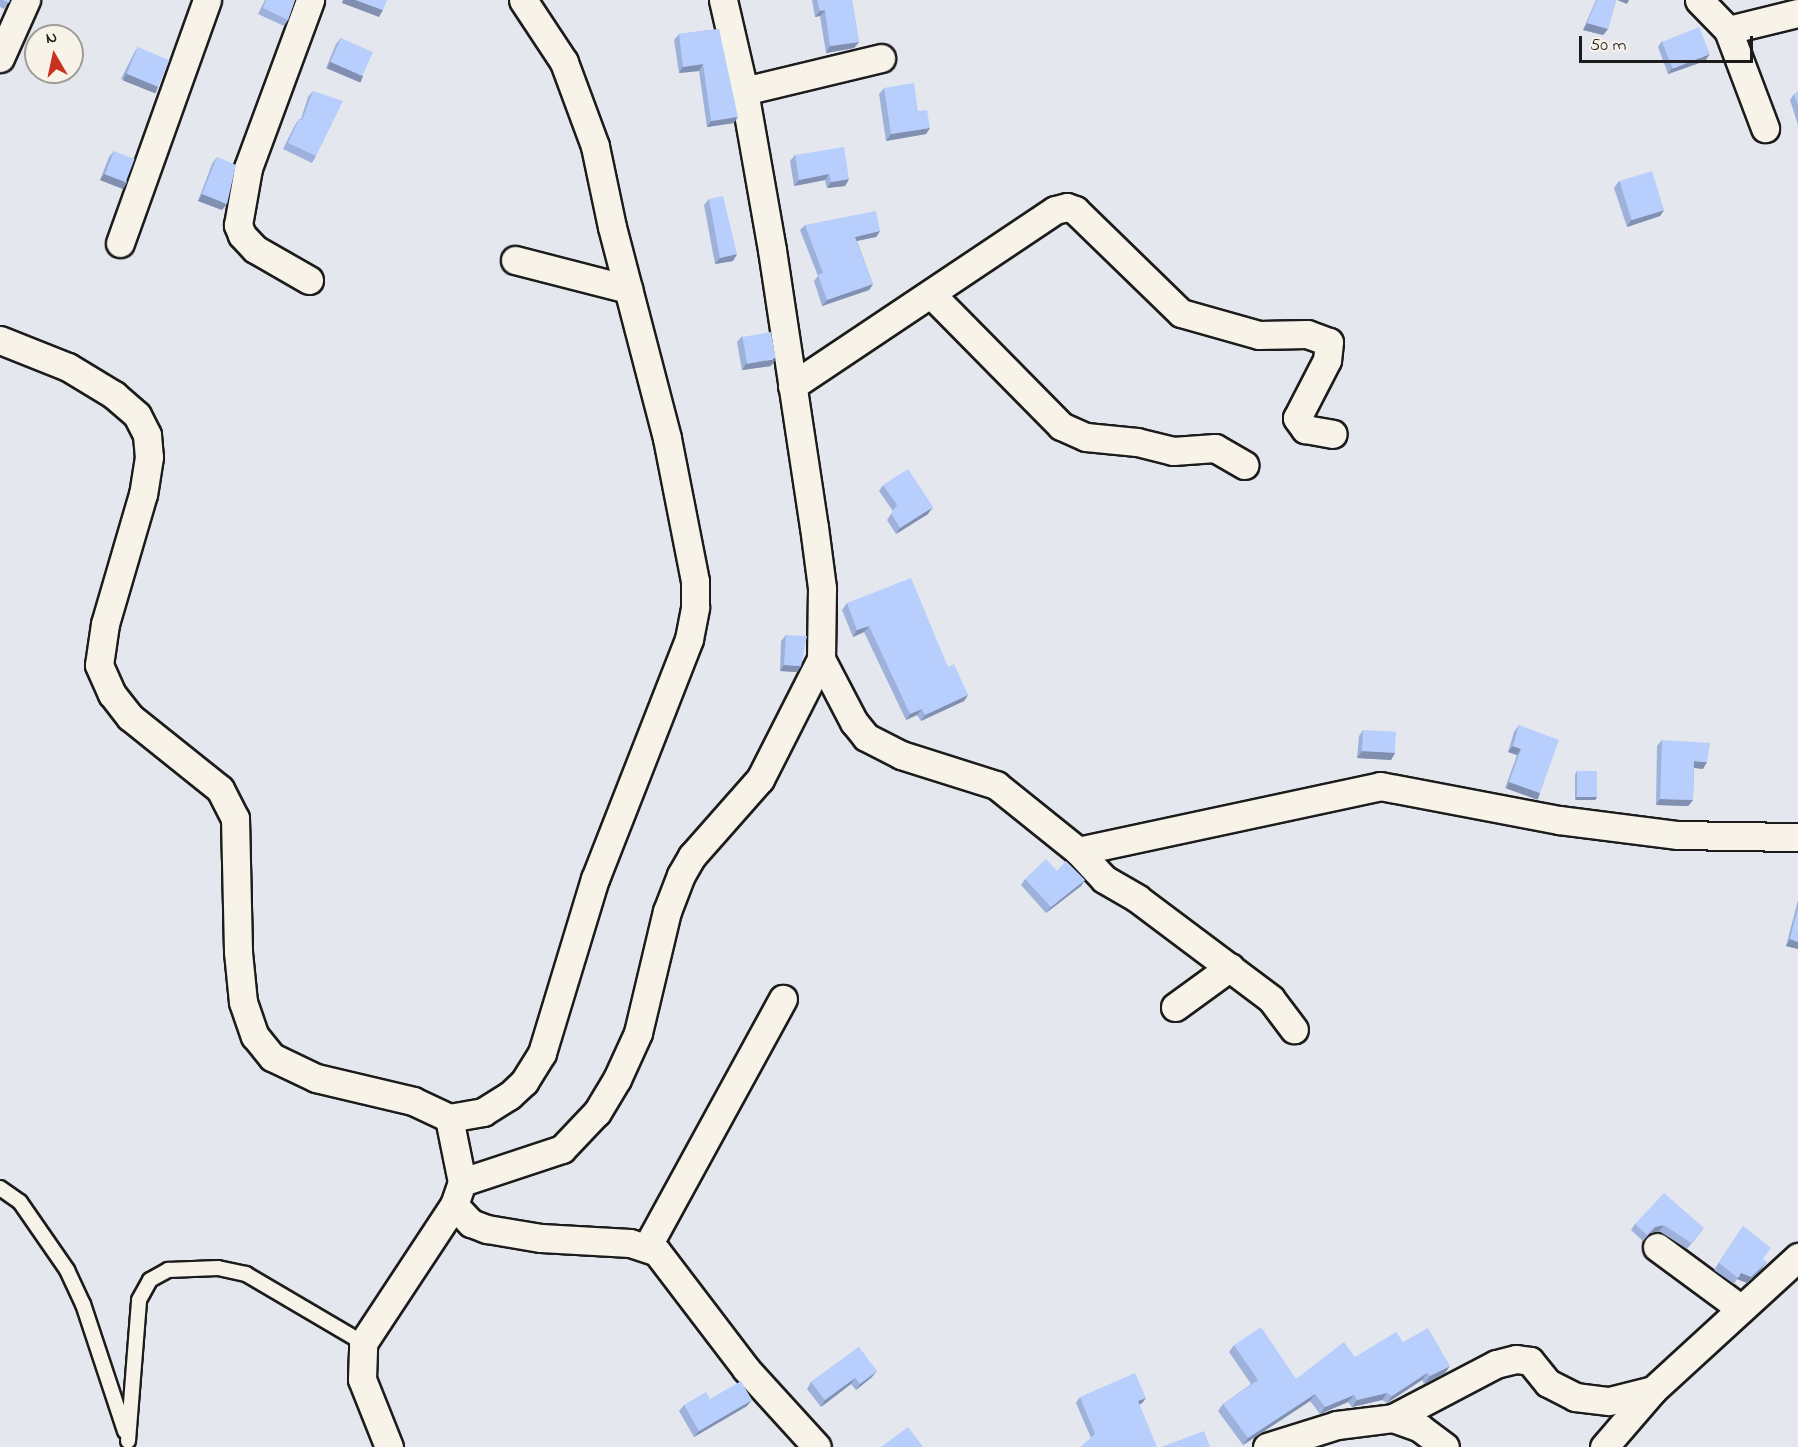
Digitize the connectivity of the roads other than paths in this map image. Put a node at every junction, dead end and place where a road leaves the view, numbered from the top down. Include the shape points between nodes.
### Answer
1 (26, 0) edge
2 (207, 0) edge
3 (310, 0) edge
4 (523, 0) edge
5 (723, 0) edge
6 (1699, 0) edge
7 (1798, 13) edge
8 (1728, 30) junction
9 (0, 58) edge
10 (881, 58) dead end
11 (744, 92) junction
12 (1765, 128) dead end
13 (120, 243) dead end
14 (515, 260) dead end
15 (309, 280) dead end
16 (628, 289) junction
17 (932, 295) junction
18 (0, 340) edge
19 (792, 386) junction
20 (1333, 434) dead end
21 (1245, 465) dead end
22 (822, 659) junction
23 (1798, 837) edge
24 (1078, 851) junction
25 (1230, 967) junction
26 (783, 999) dead end
27 (1175, 1007) dead end
28 (1294, 1029) dead end
29 (449, 1118) junction
30 (0, 1188) edge
31 (458, 1193) junction
32 (647, 1247) junction
33 (1657, 1247) dead end
34 (1798, 1257) edge
35 (1741, 1309) junction
36 (363, 1343) junction
37 (1653, 1390) junction
38 (1393, 1418) junction
39 (129, 1444) edge
40 (389, 1447) edge
41 (817, 1447) edge
42 (1267, 1447) edge
43 (1445, 1447) edge
44 (1604, 1447) edge

1 - 9 street
2 - 13 street
3 - 15 street via 248,168 238,225 255,249
4 - 16 street via 564,62 577,92 595,146
5 - 11 street
6 - 8 street
7 - 8 street
8 - 12 street
10 - 11 street
11 - 19 street
14 - 16 street
16 - 29 street via 667,438 695,581 689,639 596,879 542,1053 524,1082 509,1096 483,1112
17 - 19 street
17 - 20 street via 1055,210 1075,210 1181,313 1259,335 1307,334 1329,342 1327,360 1297,417 1305,429
17 - 21 street via 1061,426 1086,437 1137,442 1173,451 1215,448
18 - 29 street via 68,367 114,395 137,415 147,435 149,457 142,494 105,624 99,665 112,694 129,717 220,789 235,818 238,952 243,1002 255,1036 272,1057 316,1078 413,1101
19 - 22 street via 822,588
22 - 24 street via 854,722 866,737 901,754 996,785
22 - 31 street via 760,779 692,856 681,875 667,911 638,1033 597,1112 562,1149
23 - 24 street via 1678,835 1559,820 1380,786
24 - 25 street via 1104,879 1138,899
25 - 27 street
25 - 28 street via 1271,999
26 - 32 street
29 - 31 street
30 - 39 lane via 20,1202 68,1270
31 - 32 street via 471,1222 487,1229
31 - 36 street
32 - 41 street via 668,1263 746,1369
33 - 35 street
34 - 35 street
35 - 37 street
36 - 39 lane via 246,1274 218,1268 168,1270 150,1280 139,1300 133,1341
36 - 40 street via 362,1379
37 - 38 street via 1609,1401 1575,1397 1548,1383 1530,1361 1515,1359 1496,1364
37 - 44 street
38 - 42 street via 1337,1425
38 - 43 street via 1420,1428

